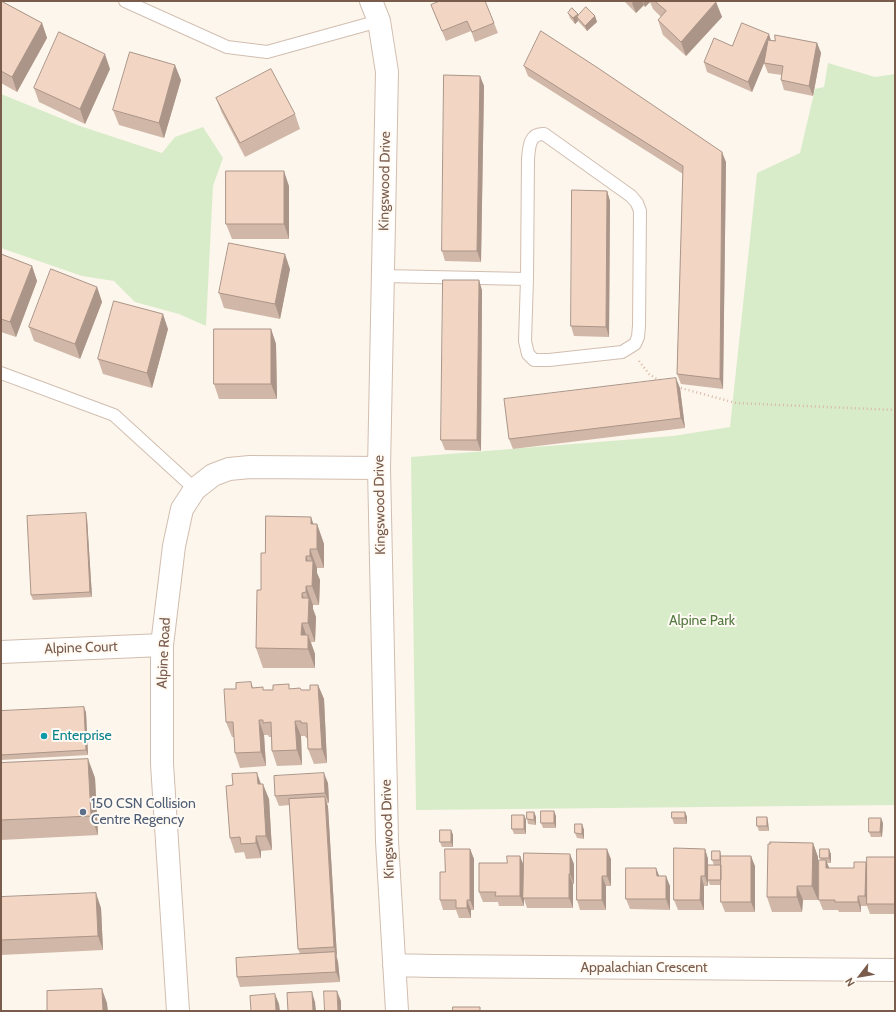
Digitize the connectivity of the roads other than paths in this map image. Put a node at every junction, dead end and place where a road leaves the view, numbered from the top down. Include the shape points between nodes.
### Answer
1 (125, 1) edge
2 (370, 1) edge
3 (379, 21) junction
4 (383, 276) junction
5 (527, 279) junction
6 (1, 373) edge
7 (379, 468) junction
8 (195, 489) junction
9 (162, 645) junction
10 (1, 652) edge
11 (394, 965) junction
12 (895, 970) edge
13 (178, 1011) edge
14 (397, 1011) edge

1 - 3 lane via 227,48 267,52
2 - 3 street, Kingswood Drive
3 - 4 street, Kingswood Drive via 387,72
4 - 5 lane
4 - 7 street, Kingswood Drive
5 - 5 lane via 528,153 533,137 544,134 631,196 639,207 638,337 635,344 622,352 534,360 528,354 525,341
6 - 8 lane via 114,415
7 - 8 street, Alpine Road via 229,469 212,475
7 - 11 street, Kingswood Drive via 388,841
8 - 9 street, Alpine Road via 182,509 174,546
9 - 10 street, Alpine Court
9 - 13 street, Alpine Road via 162,764
11 - 12 street, Appalachian Crescent
11 - 14 street, Kingswood Drive

